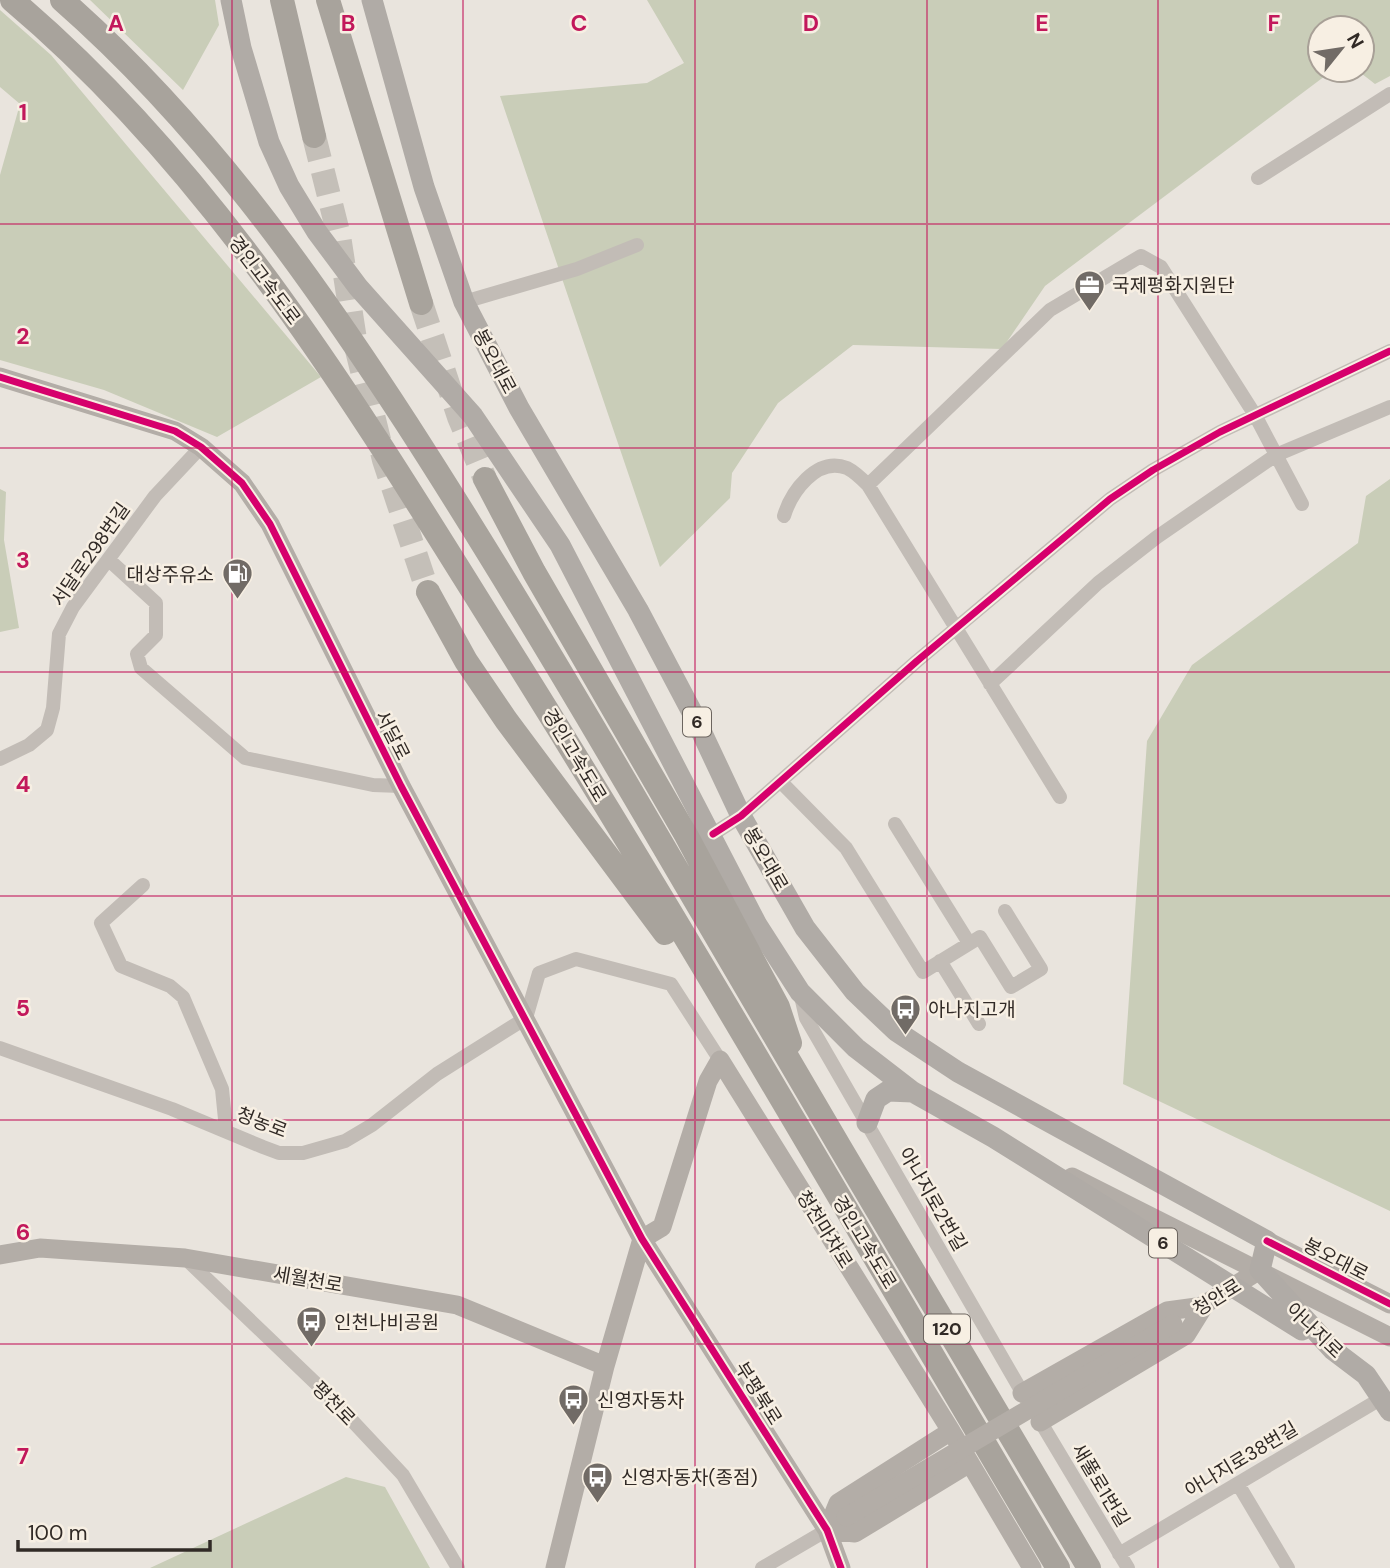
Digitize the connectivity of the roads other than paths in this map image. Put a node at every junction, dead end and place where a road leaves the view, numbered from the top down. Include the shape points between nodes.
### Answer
1 (12, 0) edge
2 (62, 0) edge
3 (231, 0) edge
4 (282, 0) edge
5 (328, 0) edge
6 (339, 0) edge
7 (372, 0) edge
8 (1390, 94) edge
9 (358, 99) junction
10 (314, 136) tunnel mouth
11 (1258, 178) dead end
12 (637, 245) dead end
13 (464, 302) junction
14 (421, 303) tunnel mouth
15 (1390, 351) edge
16 (0, 377) edge
17 (1390, 407) edge
18 (1255, 415) junction
19 (201, 446) junction
20 (1276, 455) junction
21 (485, 479) tunnel mouth
22 (868, 485) junction
23 (1302, 504) dead end
24 (784, 516) dead end
25 (109, 560) junction
26 (428, 593) tunnel mouth
27 (956, 628) junction
28 (990, 684) junction
29 (0, 759) edge
30 (781, 782) junction
31 (401, 786) junction
32 (1060, 797) dead end
33 (741, 816) junction
34 (895, 824) dead end
35 (713, 834) junction
36 (143, 885) dead end
37 (1005, 911) dead end
38 (969, 943) junction
39 (940, 961) junction
40 (800, 992) junction
41 (526, 1018) junction
42 (979, 1024) dead end
43 (0, 1048) edge
44 (720, 1060) junction
45 (805, 1090) junction
46 (913, 1092) junction
47 (784, 1106) junction
48 (867, 1123) junction
49 (226, 1129) junction
50 (993, 1137) junction
51 (642, 1238) junction
52 (1267, 1241) junction
53 (0, 1255) edge
54 (185, 1258) junction
55 (1260, 1270) junction
56 (1233, 1287) junction
57 (1390, 1304) edge
58 (1203, 1306) junction
59 (1390, 1337) edge
60 (1333, 1350) junction
61 (605, 1366) junction
62 (1022, 1393) junction
63 (1386, 1405) edge
64 (1040, 1422) junction
65 (951, 1431) junction
66 (970, 1463) junction
67 (1238, 1483) junction
68 (827, 1530) junction
69 (1119, 1554) junction
70 (458, 1568) edge
71 (555, 1568) edge
72 (762, 1568) edge
73 (841, 1568) edge
74 (1032, 1568) edge
75 (1058, 1568) edge
76 (1089, 1568) edge
77 (1128, 1568) edge
78 (1288, 1568) edge

1 - 47 highway, 경인고속도로 via 102,85 168,158 315,346 382,442 571,747
2 - 45 highway, 경인고속도로 via 115,46 201,139 339,319 502,572
3 - 35 main road, 봉오대로 / 6 via 269,142 289,186 358,288 473,416 509,465 560,545
4 - 10 highway
5 - 9 highway
6 - 9 highway via 359,74
7 - 13 main road, 봉오대로 / 6 via 424,187
8 - 11 street
9 - 14 highway
12 - 13 street via 577,269
13 - 33 main road, 봉오대로 / 6 via 519,408 638,610
15 - 18 street
16 - 19 street, 서달로 via 175,430
17 - 20 street
18 - 20 street
18 - 22 street via 1161,267 1142,256 1050,310
18 - 27 street via 1153,470 1110,499
19 - 25 street, 서달로298번길 via 155,496
19 - 31 street, 서달로 via 242,483 270,524
20 - 23 street
20 - 28 street via 1098,583
21 - 45 highway via 778,1007
22 - 24 street via 848,469 826,468 799,485
22 - 27 street
25 - 29 street, 서달로298번길 via 73,607 59,634 47,730
25 - 31 street via 156,603 156,635 137,654 141,668 245,758 373,785
26 - 47 highway via 506,720 654,916 726,1035
27 - 28 street
27 - 30 street
28 - 32 street
30 - 33 street
30 - 39 street via 846,848 923,972
31 - 41 street, 서달로
33 - 35 street
33 - 52 main road, 봉오대로 / 6 via 805,928 855,992 896,1031 958,1072
34 - 38 street
35 - 40 main road, 봉오대로 / 6 via 757,925
36 - 49 street via 101,923 121,966 170,986 183,997 222,1089
37 - 38 street via 1041,969 1011,987 980,937
38 - 39 street
39 - 42 street
40 - 46 main road, 봉오대로 / 6 via 856,1048
40 - 48 street, 아나지로2번길 via 806,1018
41 - 44 street via 539,973 576,959 671,984
41 - 49 street, 청농로 via 437,1074 372,1125 325,1148 279,1153
41 - 51 street, 서달로
43 - 49 street, 청농로
44 - 51 street via 708,1081 662,1227
44 - 65 street, 청천마차로
45 - 76 highway, 경인고속도로 / 120
46 - 48 main road via 888,1091 876,1099
46 - 50 main road, 봉오대로 / 6
47 - 75 highway, 경인고속도로 / 120
48 - 62 street, 아나지로2번길
50 - 55 street, 봉오대로
50 - 56 main road, 봉오대로 / 6
51 - 61 street
51 - 68 street, 부평북로
52 - 55 main road
52 - 57 street, 봉오대로
53 - 54 street, 세월천로 via 40,1248
54 - 61 street, 세월천로 via 457,1305
54 - 70 street, 평천로 via 329,1396 403,1475
55 - 56 street, 청안로
55 - 59 street, 봉오대로
55 - 60 main road, 아나지로 / 6
56 - 58 street, 청안로
56 - 60 main road, 봉오대로 / 6
58 - 62 street via 1167,1311
58 - 64 street via 1186,1335
58 - 68 street, 청안로, bridge
60 - 63 main road, 아나지로 / 6 via 1366,1375
61 - 71 street
62 - 64 street, 아나지로2번길
63 - 67 street, 아나지로38번길
64 - 69 street, 새풀로1번길
65 - 66 street, 청천마차로
65 - 68 street via 838,1503
66 - 68 street via 855,1533
66 - 74 street, 청천마차로
67 - 69 street, 아나지로38번길
67 - 78 street
68 - 72 street
68 - 73 street, 부평북로
69 - 77 street, 새풀로1번길

